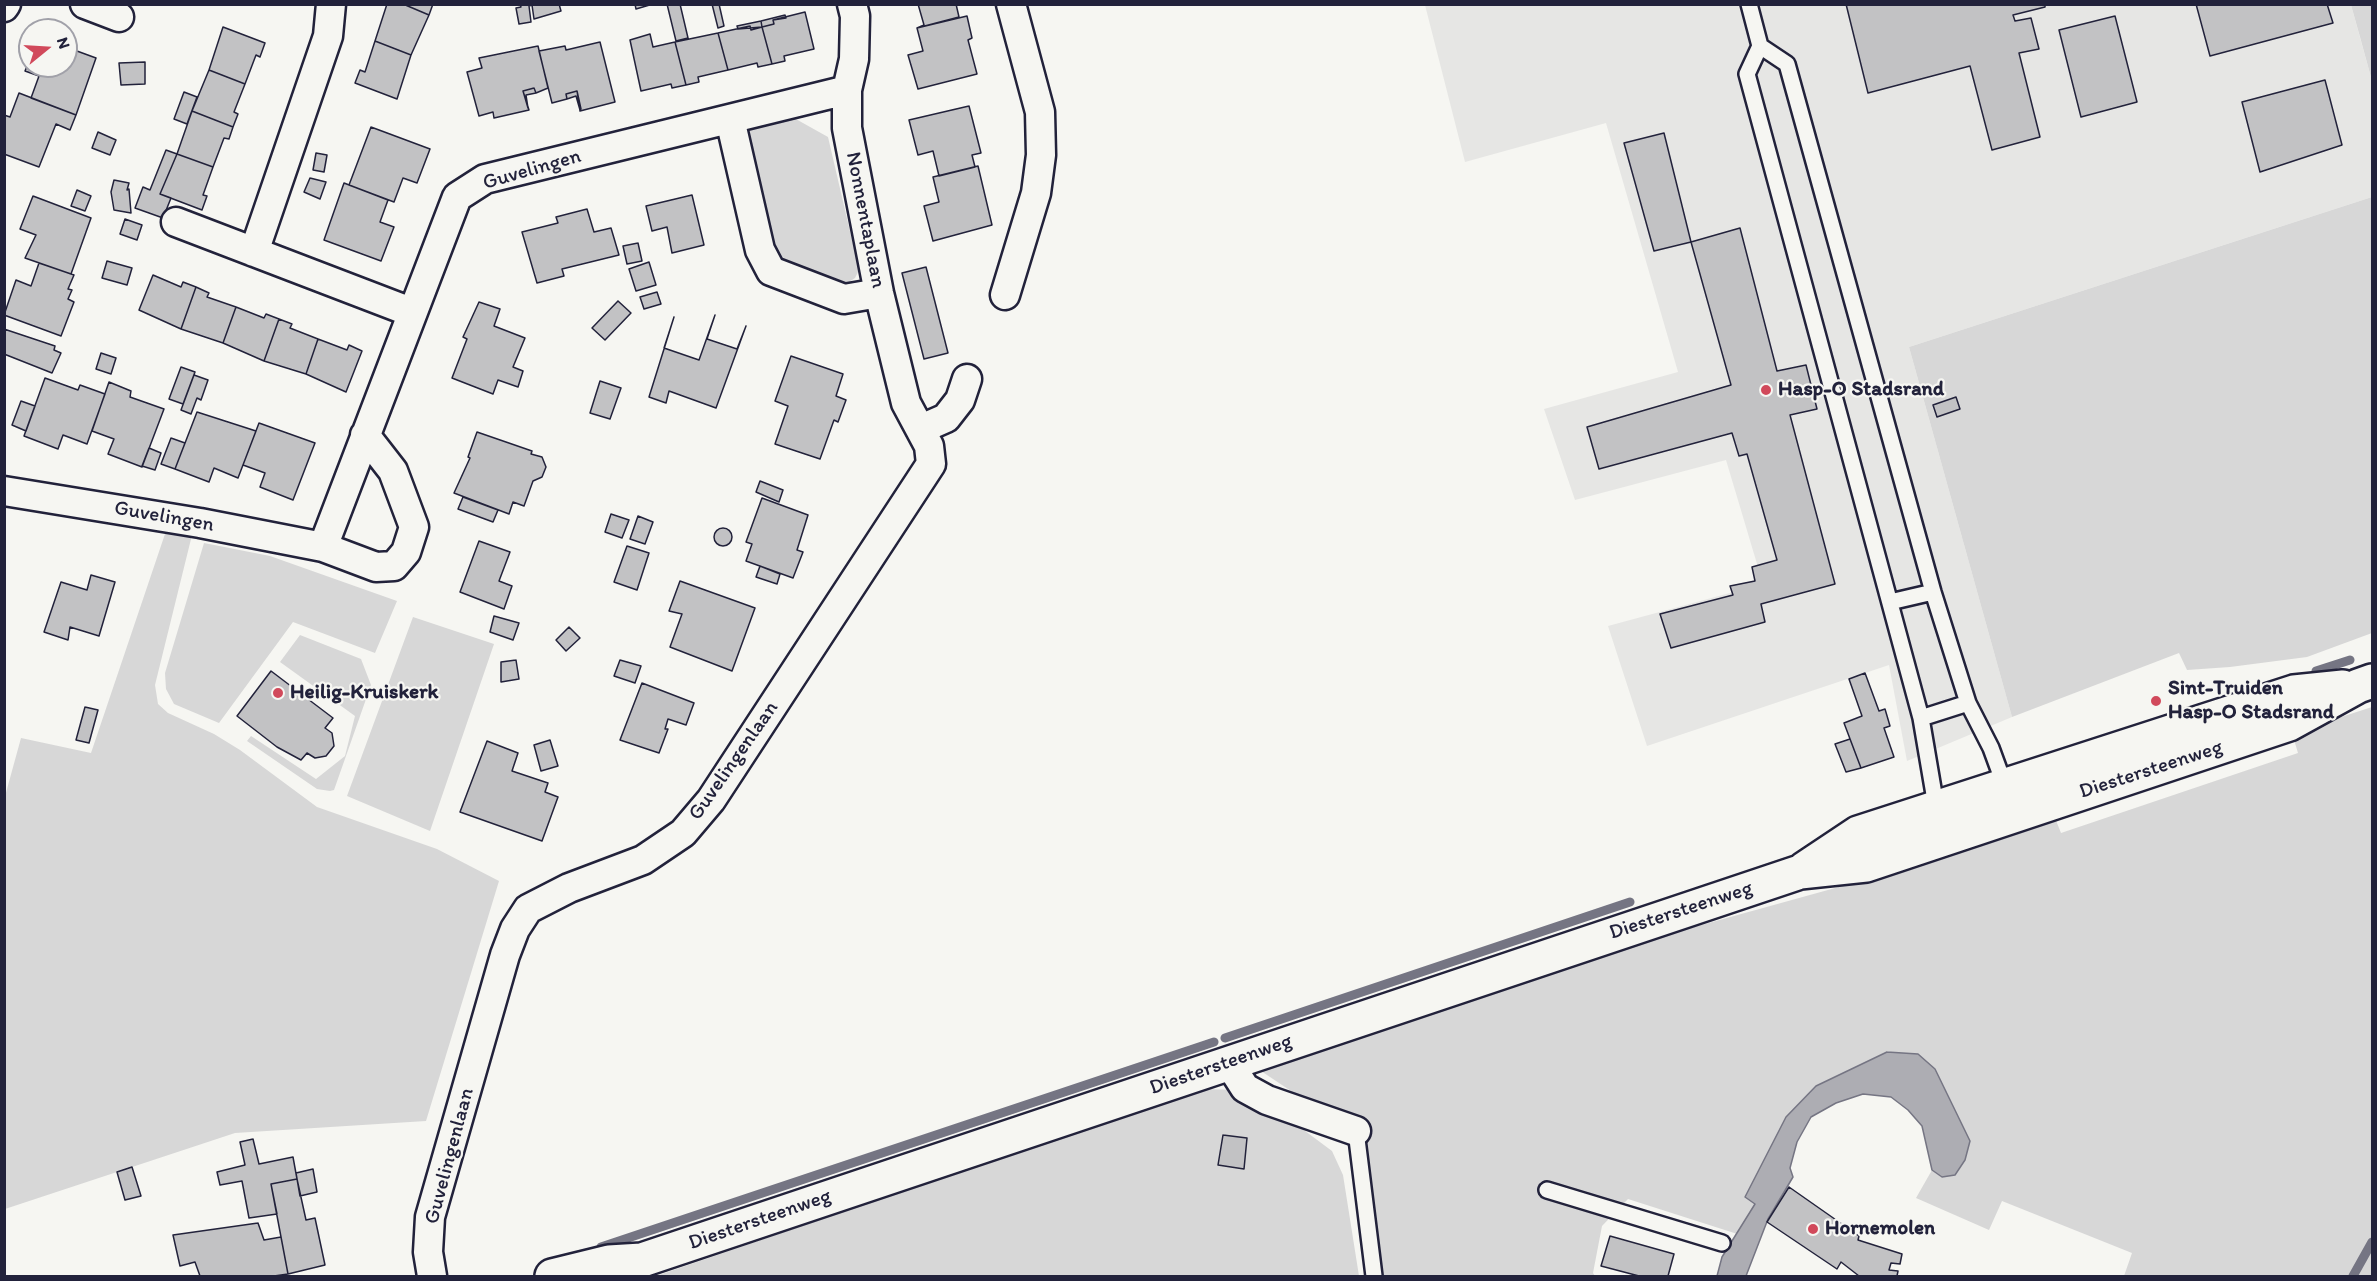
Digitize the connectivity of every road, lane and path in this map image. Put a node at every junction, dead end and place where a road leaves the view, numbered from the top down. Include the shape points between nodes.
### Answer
1 (85, 4) edge
2 (332, 4) edge
3 (852, 4) edge
4 (1011, 4) edge
5 (1749, 4) edge
6 (119, 17) dead end
7 (1760, 46) junction
8 (847, 90) junction
9 (730, 118) junction
10 (176, 222) dead end
11 (254, 252) junction
12 (879, 293) junction
13 (1005, 295) dead end
14 (411, 312) junction
15 (968, 380) dead end
16 (921, 429) junction
17 (365, 435) junction
18 (4, 491) edge
19 (323, 547) junction
20 (1933, 592) junction
21 (1890, 602) junction
22 (2365, 684) edge
23 (1968, 703) junction
24 (1921, 718) junction
25 (2010, 802) junction
26 (1941, 823) junction
27 (1229, 1063) junction
28 (1356, 1131) joint
29 (1547, 1190) dead end
30 (1722, 1243) dead end
31 (632, 1268) edge
32 (432, 1276) edge
33 (552, 1276) edge
34 (1374, 1276) edge

1 - 6 street
2 - 11 street via 328,36
3 - 8 street, Nonnentaplaan via 854,59
4 - 13 street via 1040,112 1041,154 1036,192
5 - 7 lane
7 - 20 lane via 1787,64
7 - 21 lane via 1748,74
8 - 9 street, Guvelingen
8 - 12 street, Nonnentaplaan via 847,128
9 - 12 street via 760,250 771,271 844,299
9 - 14 street, Guvelingen via 485,179 457,197
10 - 11 street
11 - 14 street
12 - 16 street, Nonnentaplaan via 906,403
14 - 17 street, Guvelingen
15 - 16 street via 960,400 946,418
16 - 32 street, Guvelingenlaan via 929,446 931,464 711,800 683,833 642,860 569,888 528,909 515,929 430,1216 428,1252
17 - 19 street, Guvelingen
17 - 19 street, Guvelingen via 393,471 414,526 406,552 394,566 376,567
18 - 19 street, Guvelingen
20 - 21 lane
20 - 23 lane
21 - 24 lane
22 - 25 main road, Diestersteenweg via 2289,724
23 - 24 lane
23 - 25 lane via 1991,748
24 - 26 lane
25 - 26 main road, Diestersteenweg
26 - 27 main road, Diestersteenweg via 1866,865 1800,872
27 - 28 street via 1245,1088 1267,1100
27 - 31 main road, Diestersteenweg
28 - 34 lane
29 - 30 lane
31 - 33 main road, Diestersteenweg via 609,1262

